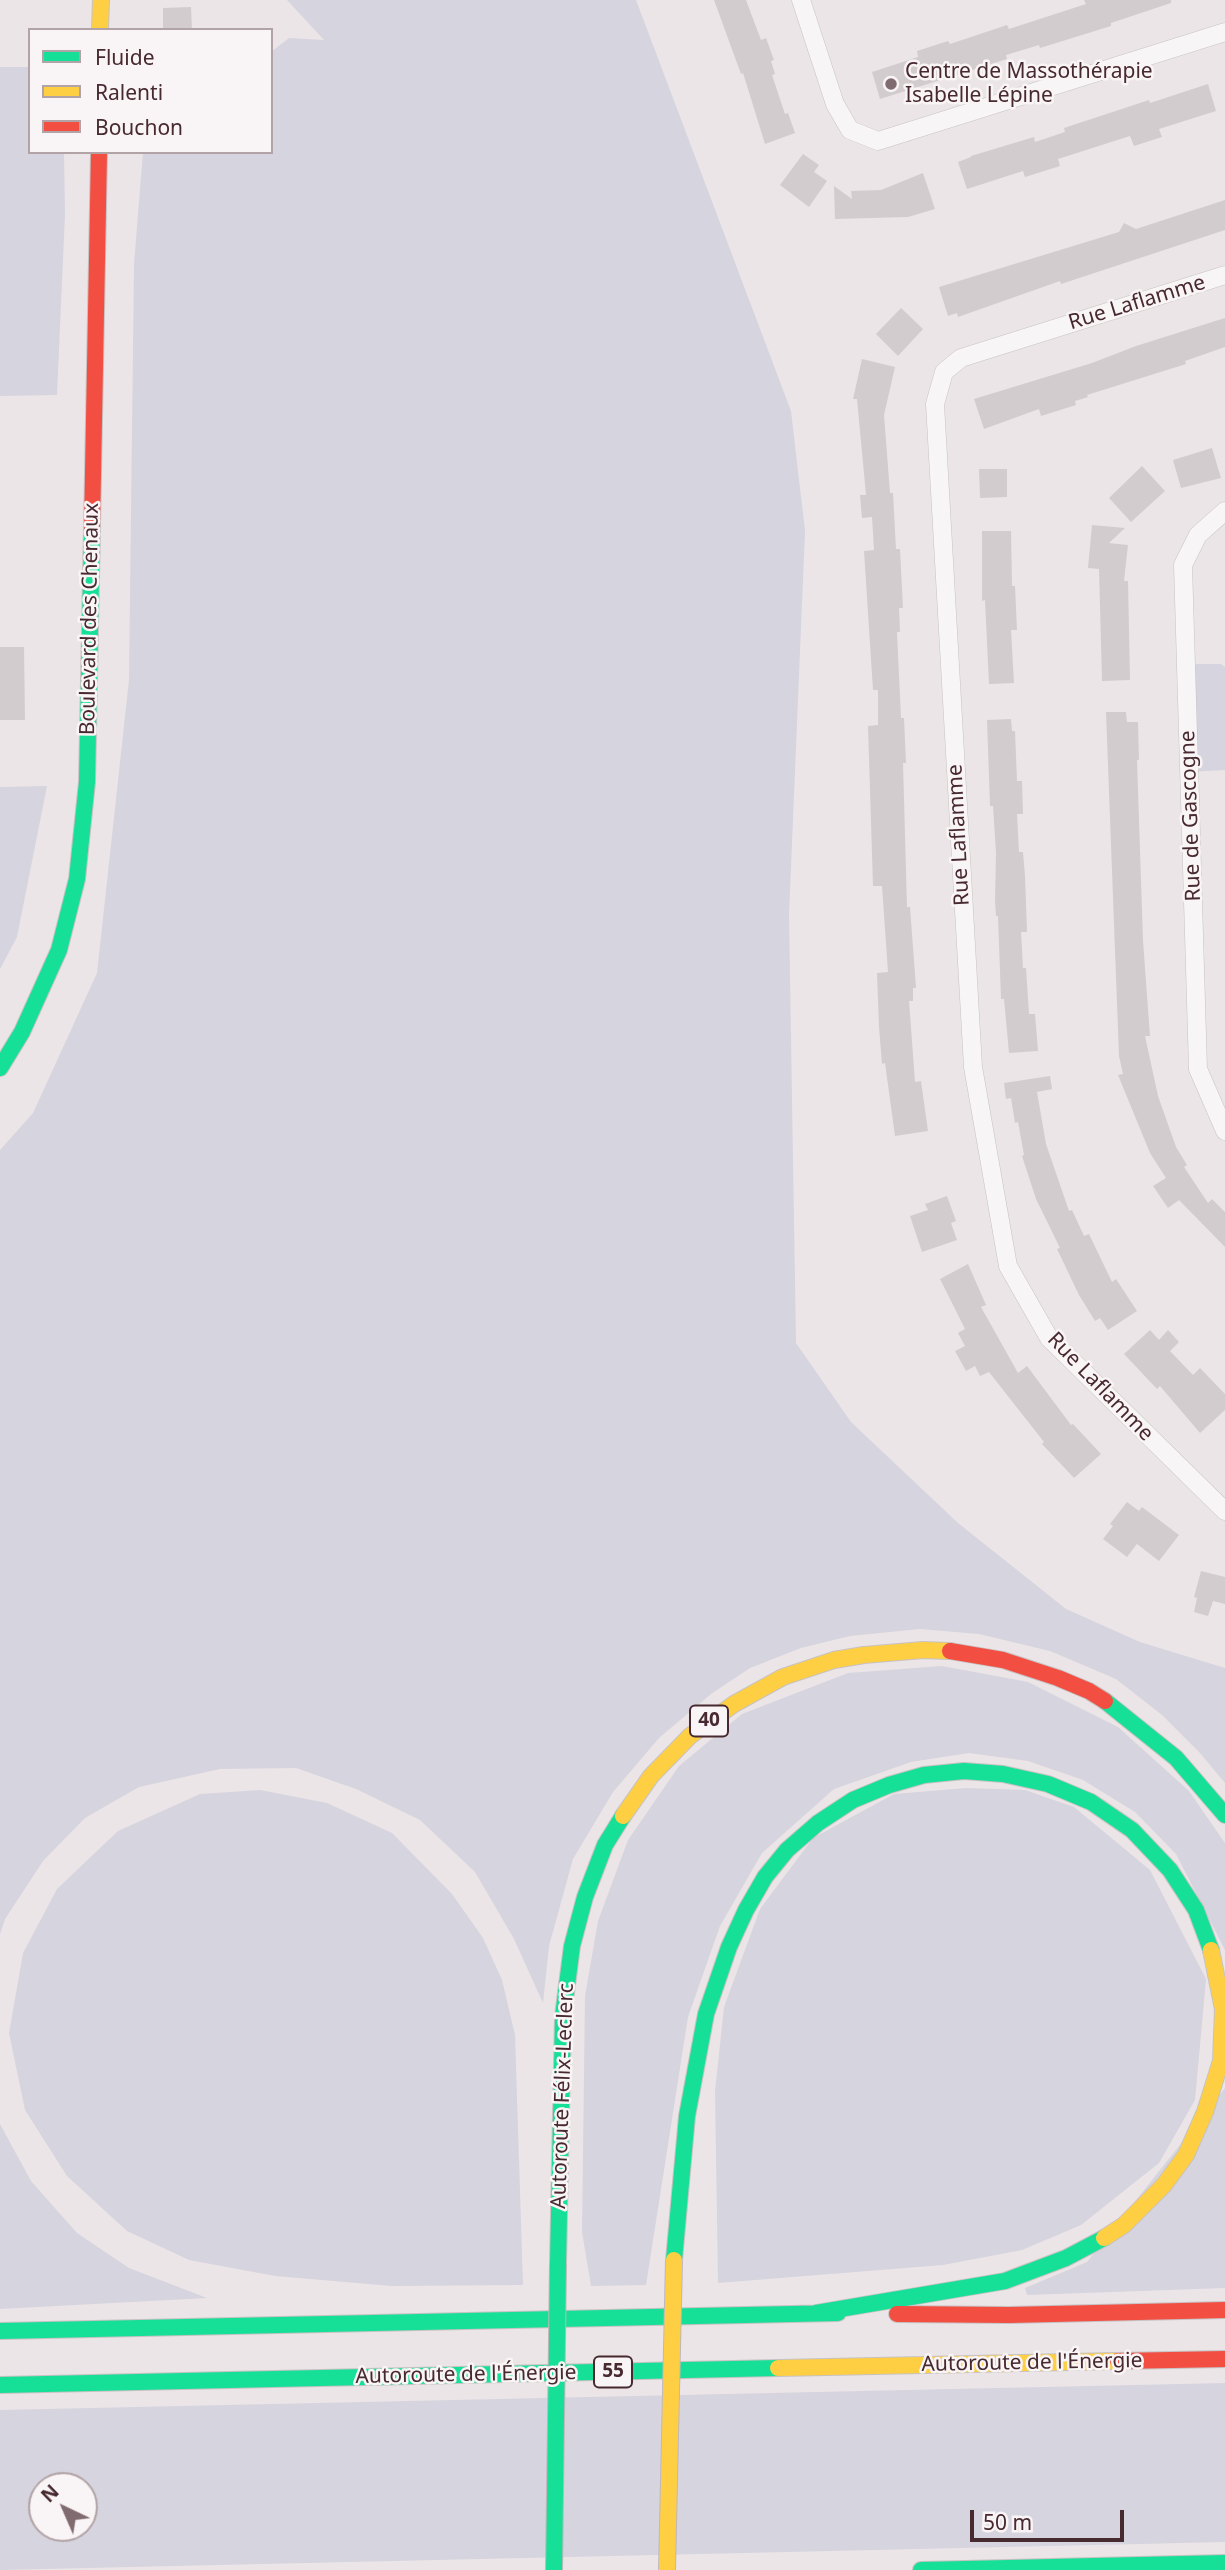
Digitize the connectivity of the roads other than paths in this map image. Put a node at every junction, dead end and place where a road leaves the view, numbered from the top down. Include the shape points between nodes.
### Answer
1 (101, 0) edge
2 (801, 0) edge
3 (100, 28) edge
4 (1225, 32) edge
5 (99, 154) edge
6 (1225, 275) edge
7 (1225, 511) edge
8 (0, 1069) edge
9 (1225, 1131) edge
10 (1225, 1511) edge
11 (1225, 1815) edge
12 (1225, 2310) edge
13 (816, 2313) junction
14 (0, 2331) edge
15 (1225, 2359) edge
16 (0, 2385) edge
17 (1225, 2563) edge
18 (554, 2570) edge
19 (667, 2570) edge
20 (921, 2570) edge

1 - 3 main road
2 - 4 street via 835,104 850,130 878,141
5 - 8 main road, Boulevard des Chenaux via 87,782 77,879 59,950
6 - 10 street, Rue Laflamme via 961,358 944,372 935,404 973,1067 1007,1266 1049,1338
7 - 9 street, Rue de Gascogne via 1198,535 1183,565 1198,1069
11 - 18 main road, Autoroute Félix-Leclerc / 40, bridge via 1176,1758 1115,1707 1067,1682 1003,1660 963,1653 923,1650 864,1655 807,1668 734,1703 663,1762 605,1845 572,1947 563,2016
12 - 13 main road
13 - 14 main road
13 - 19 main road, bridge via 1005,2281 1066,2258 1108,2236 1138,2212 1186,2155 1221,2061 1223,2009 1214,1959 1196,1910 1170,1870 1132,1830 1091,1802 1048,1784 1003,1774 964,1771 889,1785 818,1822 787,1850 746,1910 706,2014 687,2116 674,2260
15 - 16 main road, Autoroute de l'Énergie / 55
17 - 20 main road

